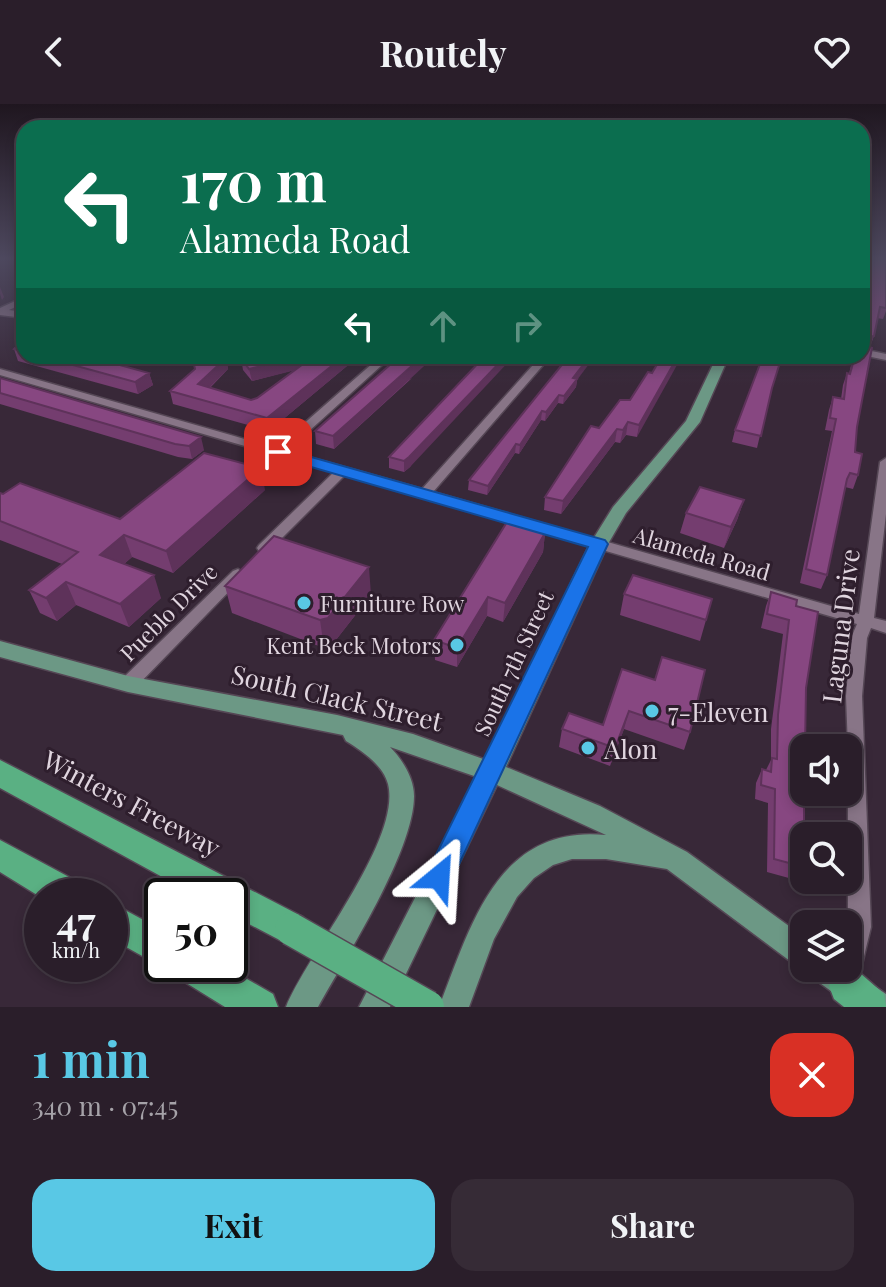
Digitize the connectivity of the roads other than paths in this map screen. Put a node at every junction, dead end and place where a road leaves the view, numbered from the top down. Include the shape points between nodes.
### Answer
1 (378, 364) edge
2 (539, 364) edge
3 (719, 364) edge
4 (0, 372) edge
5 (278, 452) junction
6 (886, 462) edge
7 (342, 471) junction
8 (424, 495) junction
9 (599, 544) junction
10 (866, 621) junction
11 (886, 627) edge
12 (0, 649) edge
13 (128, 684) junction
14 (337, 724) junction
15 (492, 772) junction
16 (0, 773) edge
17 (0, 855) edge
18 (678, 861) junction
19 (39, 878) edge
20 (196, 878) edge
21 (248, 906) edge
22 (790, 944) edge
23 (218, 982) edge
24 (847, 987) edge
25 (255, 1004) edge
26 (301, 1007) edge
27 (374, 1007) edge
28 (428, 1007) edge
29 (454, 1007) edge
30 (879, 1007) edge

1 - 5 street
2 - 8 street
3 - 9 main road, South 7th Street via 693,422 619,511
4 - 5 street, Alameda Road
5 - 7 street, Alameda Road
6 - 10 street, Laguna Drive
7 - 8 street, Alameda Road
7 - 13 street, Pueblo Drive
8 - 9 street, Alameda Road
9 - 10 street, Alameda Road
9 - 15 main road, South 7th Street
10 - 11 street, Alameda Road
10 - 24 street, Laguna Drive via 859,638 854,696 860,927
12 - 13 main road, South Clack Street
13 - 14 main road, South Clack Street
14 - 15 main road, South Clack Street
14 - 26 main road via 370,743 392,764 402,793 386,852
15 - 18 main road, South Clack Street via 591,814
15 - 27 main road, South 7th Street
16 - 20 highway, Winters Freeway
17 - 19 highway
18 - 22 main road, South Clack Street
18 - 29 main road via 574,846 540,856 501,894
21 - 28 highway, Winters Freeway, bridge
23 - 25 highway
24 - 30 main road

